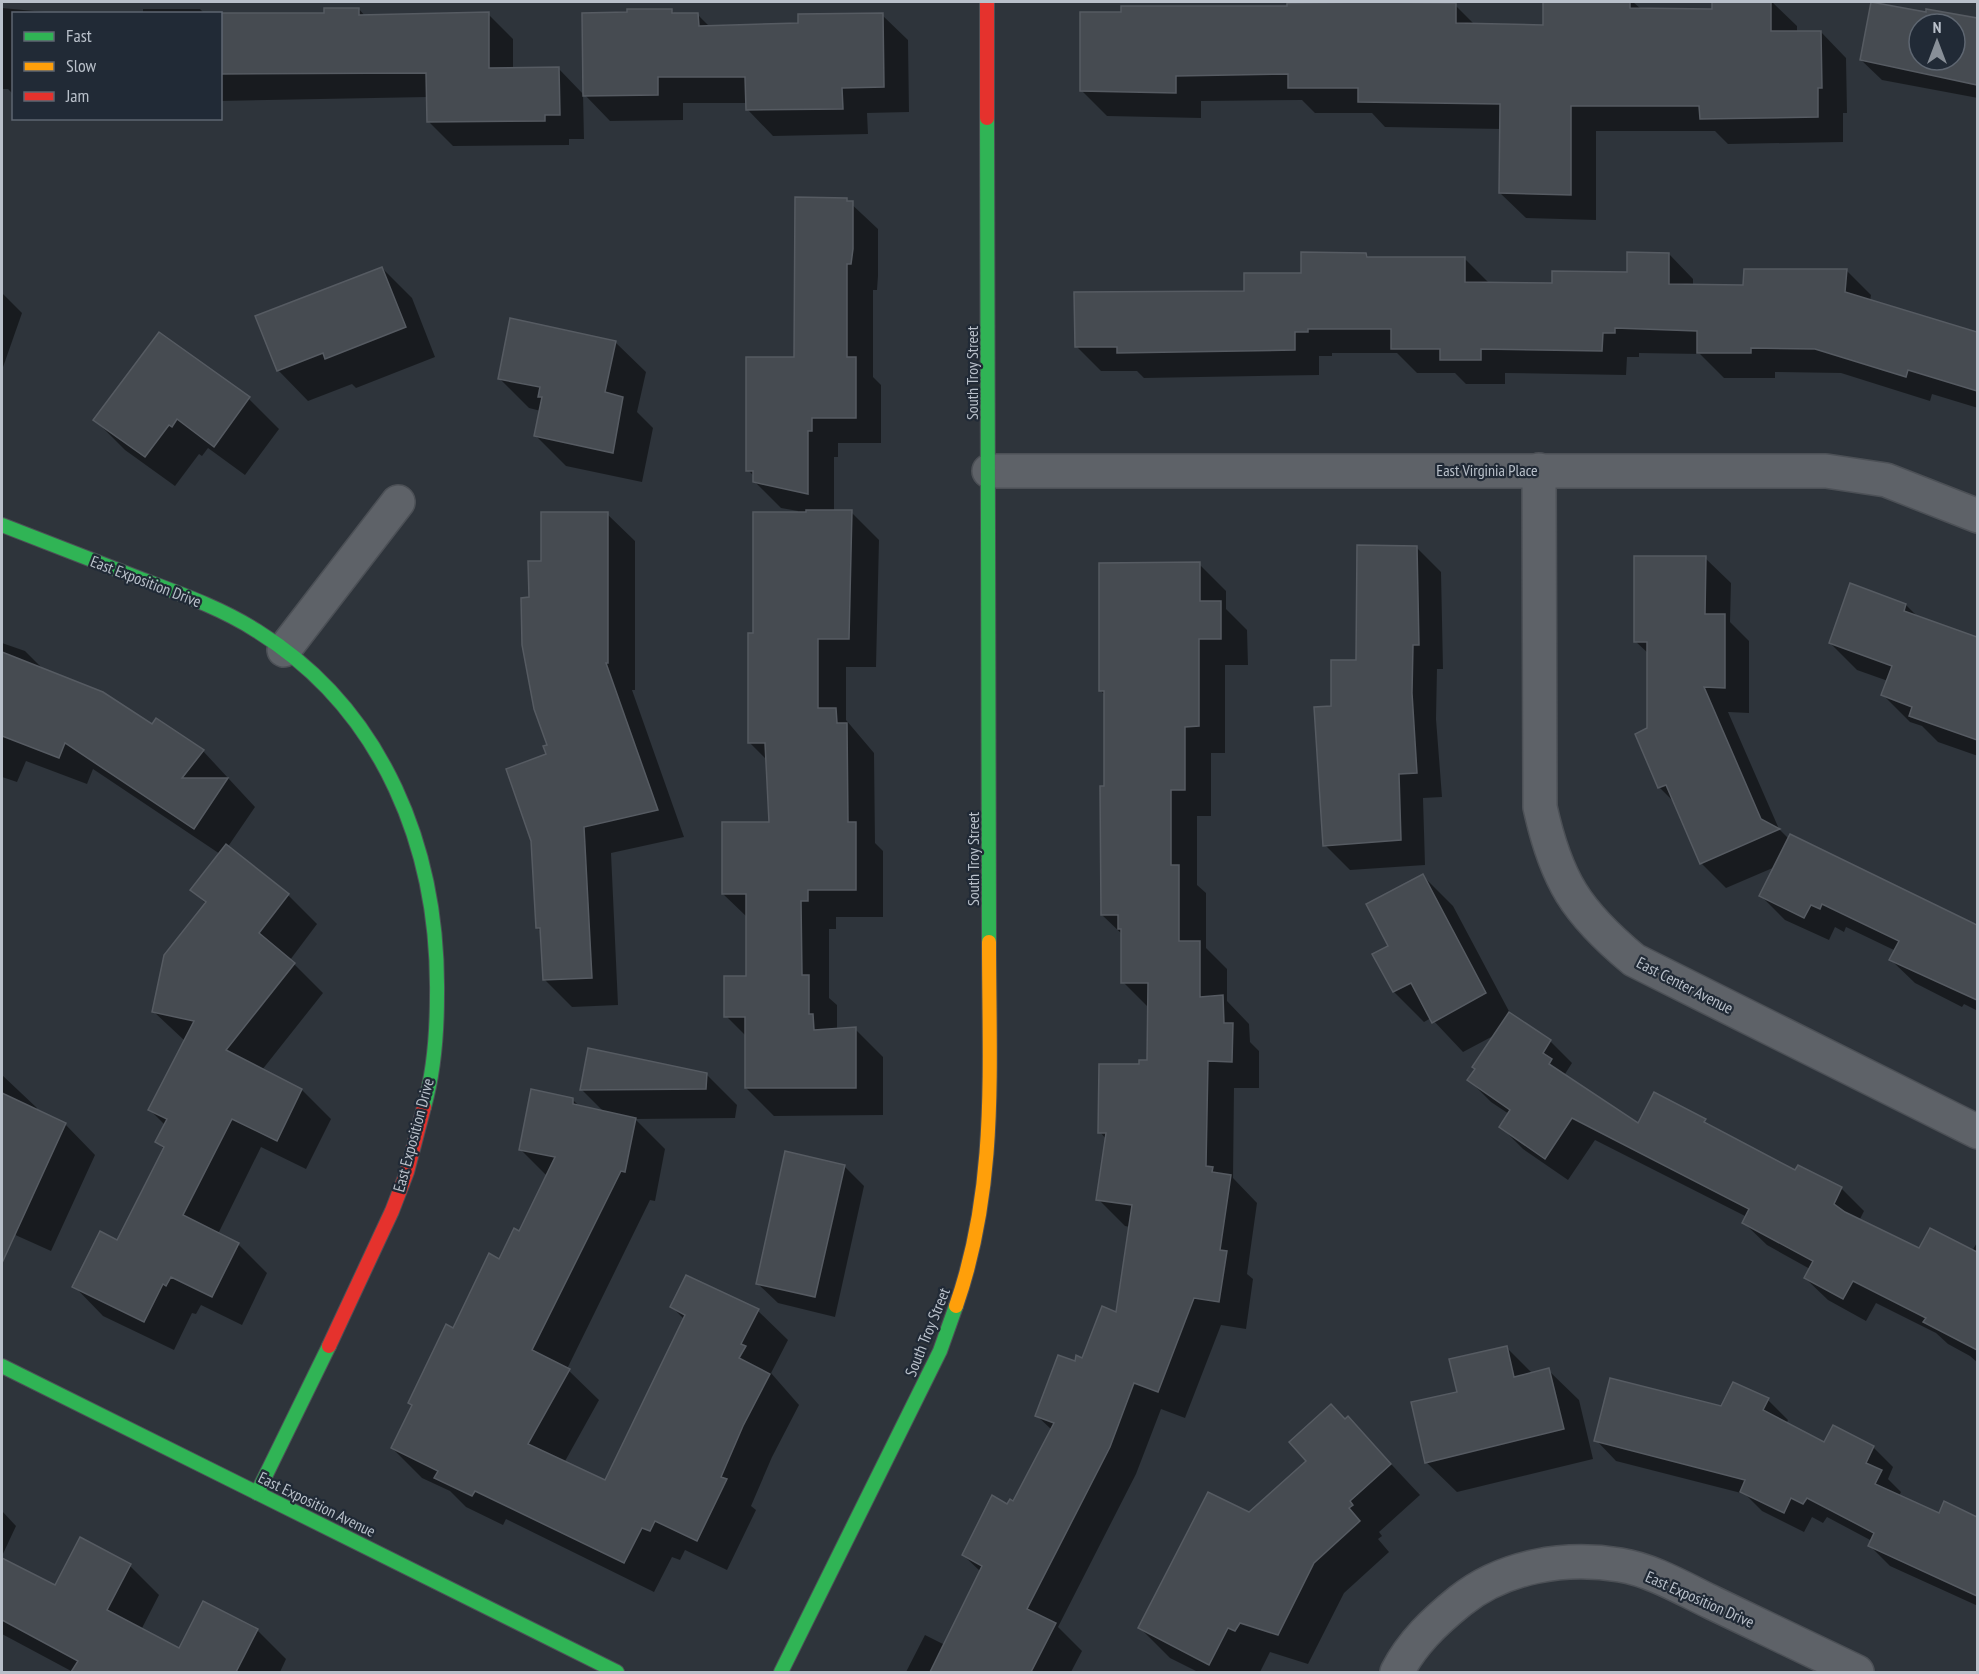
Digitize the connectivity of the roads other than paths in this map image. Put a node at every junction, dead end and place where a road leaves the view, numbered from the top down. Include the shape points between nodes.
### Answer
1 (987, 2) edge
2 (1539, 470) junction
3 (989, 471) junction
4 (398, 502) dead end
5 (1977, 516) edge
6 (2, 525) edge
7 (284, 650) junction
8 (1977, 1132) edge
9 (2, 1366) edge
10 (257, 1493) junction
11 (617, 1672) edge
12 (781, 1672) edge
13 (1397, 1672) edge
14 (1857, 1672) edge

1 - 3 street, South Troy Street
2 - 3 street, East Virginia Place
2 - 5 street, East Virginia Place via 1826,471 1886,480
2 - 8 street, East Center Avenue via 1540,807 1550,849 1572,899 1600,932 1634,960
3 - 12 street, South Troy Street via 989,1141 983,1203 971,1263 940,1351
4 - 7 street
6 - 7 street, East Exposition Drive via 213,606
7 - 10 street, East Exposition Drive via 308,669 350,714 386,766 413,822 430,882 439,943 436,1029 408,1170 382,1238
9 - 10 street, East Exposition Avenue
10 - 11 street, East Exposition Avenue
13 - 14 street, East Exposition Drive via 1432,1623 1474,1590 1513,1572 1566,1561 1621,1565 1662,1578

